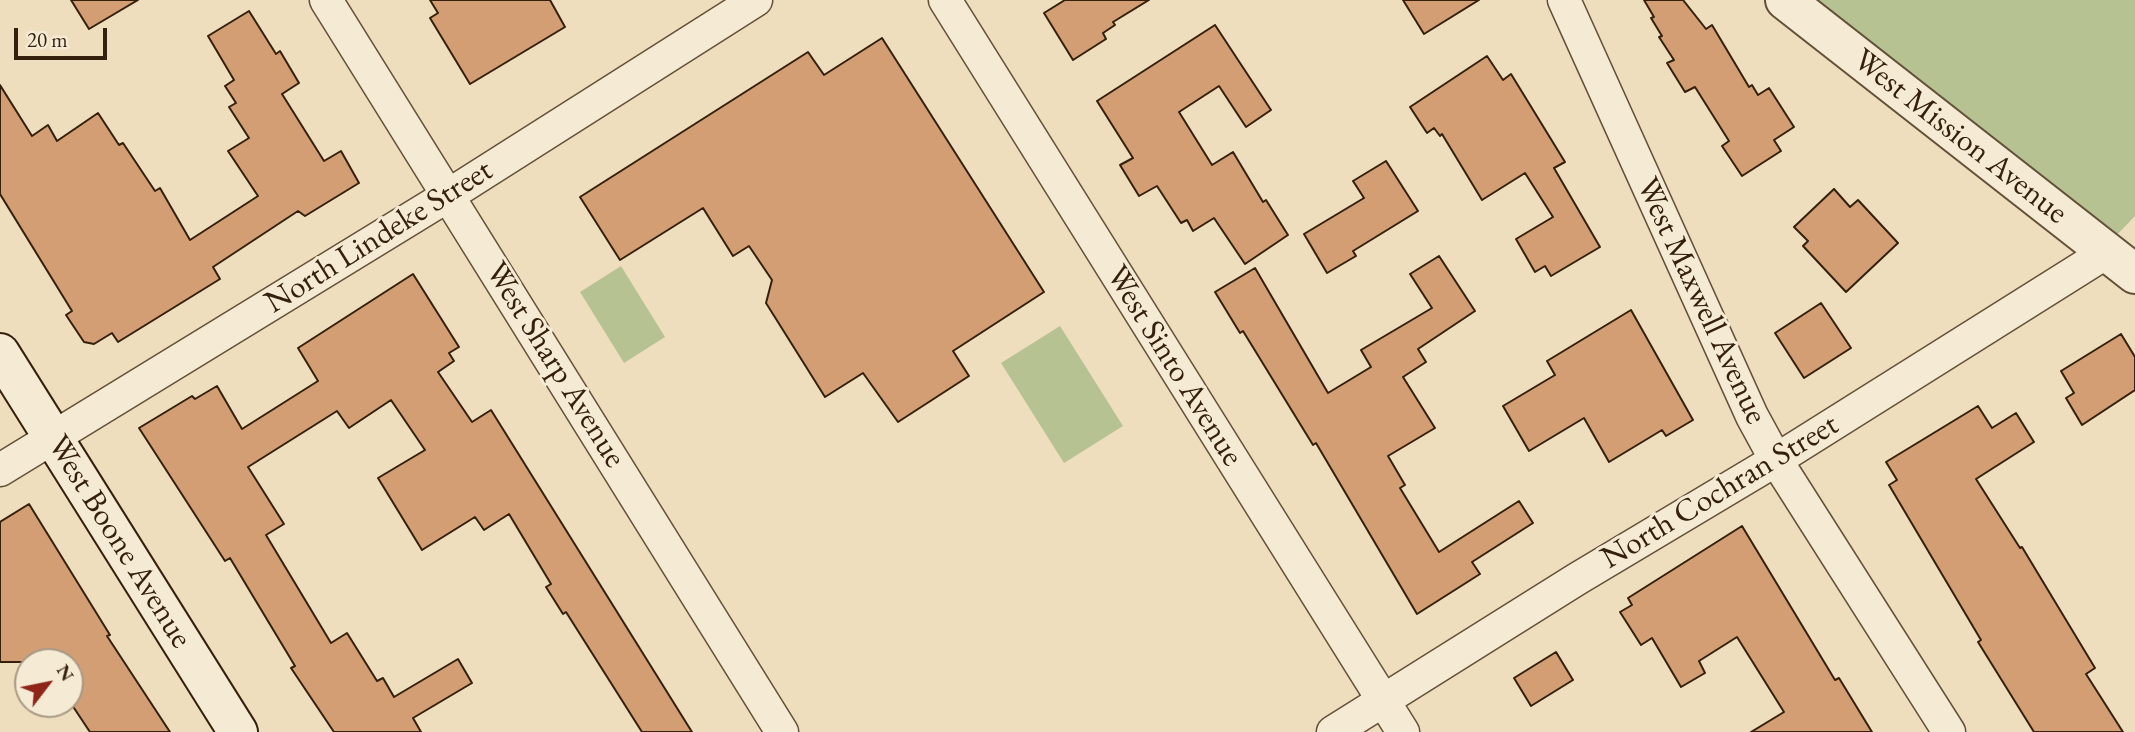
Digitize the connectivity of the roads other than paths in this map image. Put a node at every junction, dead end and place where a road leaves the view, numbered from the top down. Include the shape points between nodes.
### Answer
1 (326, 0) edge
2 (756, 0) edge
3 (945, 0) edge
4 (1564, 0) edge
5 (1785, 0) edge
6 (449, 195) junction
7 (2121, 263) edge
8 (0, 352) edge
9 (54, 438) junction
10 (1776, 460) junction
11 (0, 470) edge
12 (1383, 700) junction
13 (238, 732) edge
14 (782, 732) edge
15 (1333, 732) edge
16 (1403, 732) edge
17 (1949, 732) edge

1 - 6 street, West Sharp Avenue
2 - 6 street, North Lindeke Street
3 - 12 street, West Sinto Avenue
4 - 10 street, West Maxwell Avenue
5 - 7 main road, West Mission Avenue
6 - 9 street, North Lindeke Street
6 - 14 street, West Sharp Avenue
7 - 10 street, North Cochran Street
8 - 9 main road, West Boone Avenue
9 - 11 street, North Lindeke Street
9 - 13 main road, West Boone Avenue
10 - 12 street, North Cochran Street
10 - 17 street, West Maxwell Avenue
12 - 15 street, North Cochran Street
12 - 16 street, West Sinto Avenue

